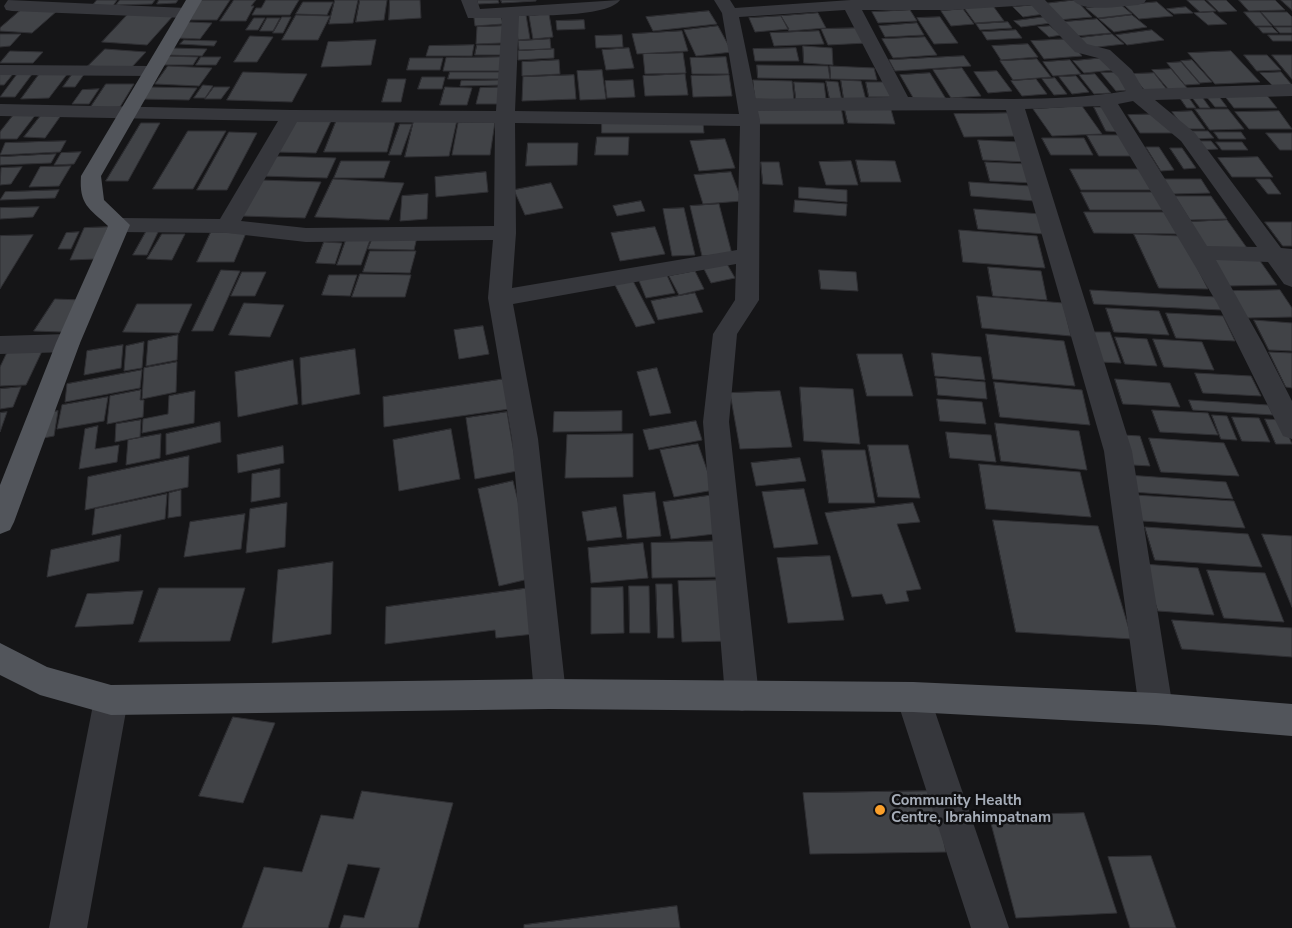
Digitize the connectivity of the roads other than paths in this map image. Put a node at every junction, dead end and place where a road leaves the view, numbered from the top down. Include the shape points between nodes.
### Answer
1 (16, 0) edge
2 (468, 0) edge
3 (1036, 0) edge
4 (1138, 0) edge
5 (1087, 1) edge
6 (603, 2) edge
7 (950, 3) edge
8 (851, 5) junction
9 (190, 6) edge
10 (726, 7) edge
11 (511, 12) junction
12 (0, 70) edge
13 (152, 71) junction
14 (1285, 90) edge
15 (1137, 95) junction
16 (1106, 100) junction
17 (902, 102) junction
18 (1014, 104) junction
19 (1292, 108) edge
20 (0, 110) edge
21 (128, 111) junction
22 (749, 113) junction
23 (291, 116) junction
24 (505, 117) junction
25 (119, 225) junction
26 (227, 226) junction
27 (505, 233) junction
28 (1201, 253) junction
29 (747, 255) junction
30 (1284, 255) edge
31 (1292, 279) edge
32 (500, 298) junction
33 (68, 343) junction
34 (0, 345) edge
35 (1285, 398) edge
36 (1292, 430) edge
37 (0, 522) edge
38 (0, 658) edge
39 (550, 694) junction
40 (742, 696) junction
41 (913, 697) junction
42 (111, 700) junction
43 (1156, 709) junction
44 (1292, 720) edge
45 (68, 928) edge
46 (990, 928) edge

1 - 9 street via 12,6
2 - 11 street via 474,14
3 - 7 street
3 - 15 street via 1081,48 1104,54 1126,74
4 - 5 street
6 - 11 street
7 - 8 street
8 - 10 street
8 - 17 street
9 - 13 main road
10 - 22 street
11 - 24 street
12 - 13 street
13 - 21 main road
14 - 15 street
14 - 19 street
15 - 16 street
15 - 30 street via 1188,137
16 - 18 street
16 - 28 street
17 - 18 street
17 - 22 street
18 - 43 street via 1118,451
20 - 21 street
21 - 23 street
21 - 25 main road via 91,176 89,193 96,206
22 - 24 street
22 - 29 street
23 - 24 street
23 - 26 street
24 - 27 street
25 - 26 street
25 - 33 main road
26 - 27 street via 306,235
27 - 32 street
28 - 30 street
28 - 35 street
29 - 32 street
29 - 40 street via 747,300 725,334 716,422
30 - 31 street
32 - 39 street via 525,439
33 - 34 street
33 - 37 main road
35 - 36 street
38 - 42 main road via 40,680
39 - 40 main road
39 - 42 main road
40 - 41 main road
41 - 43 main road
41 - 46 street
42 - 45 street
43 - 44 main road

